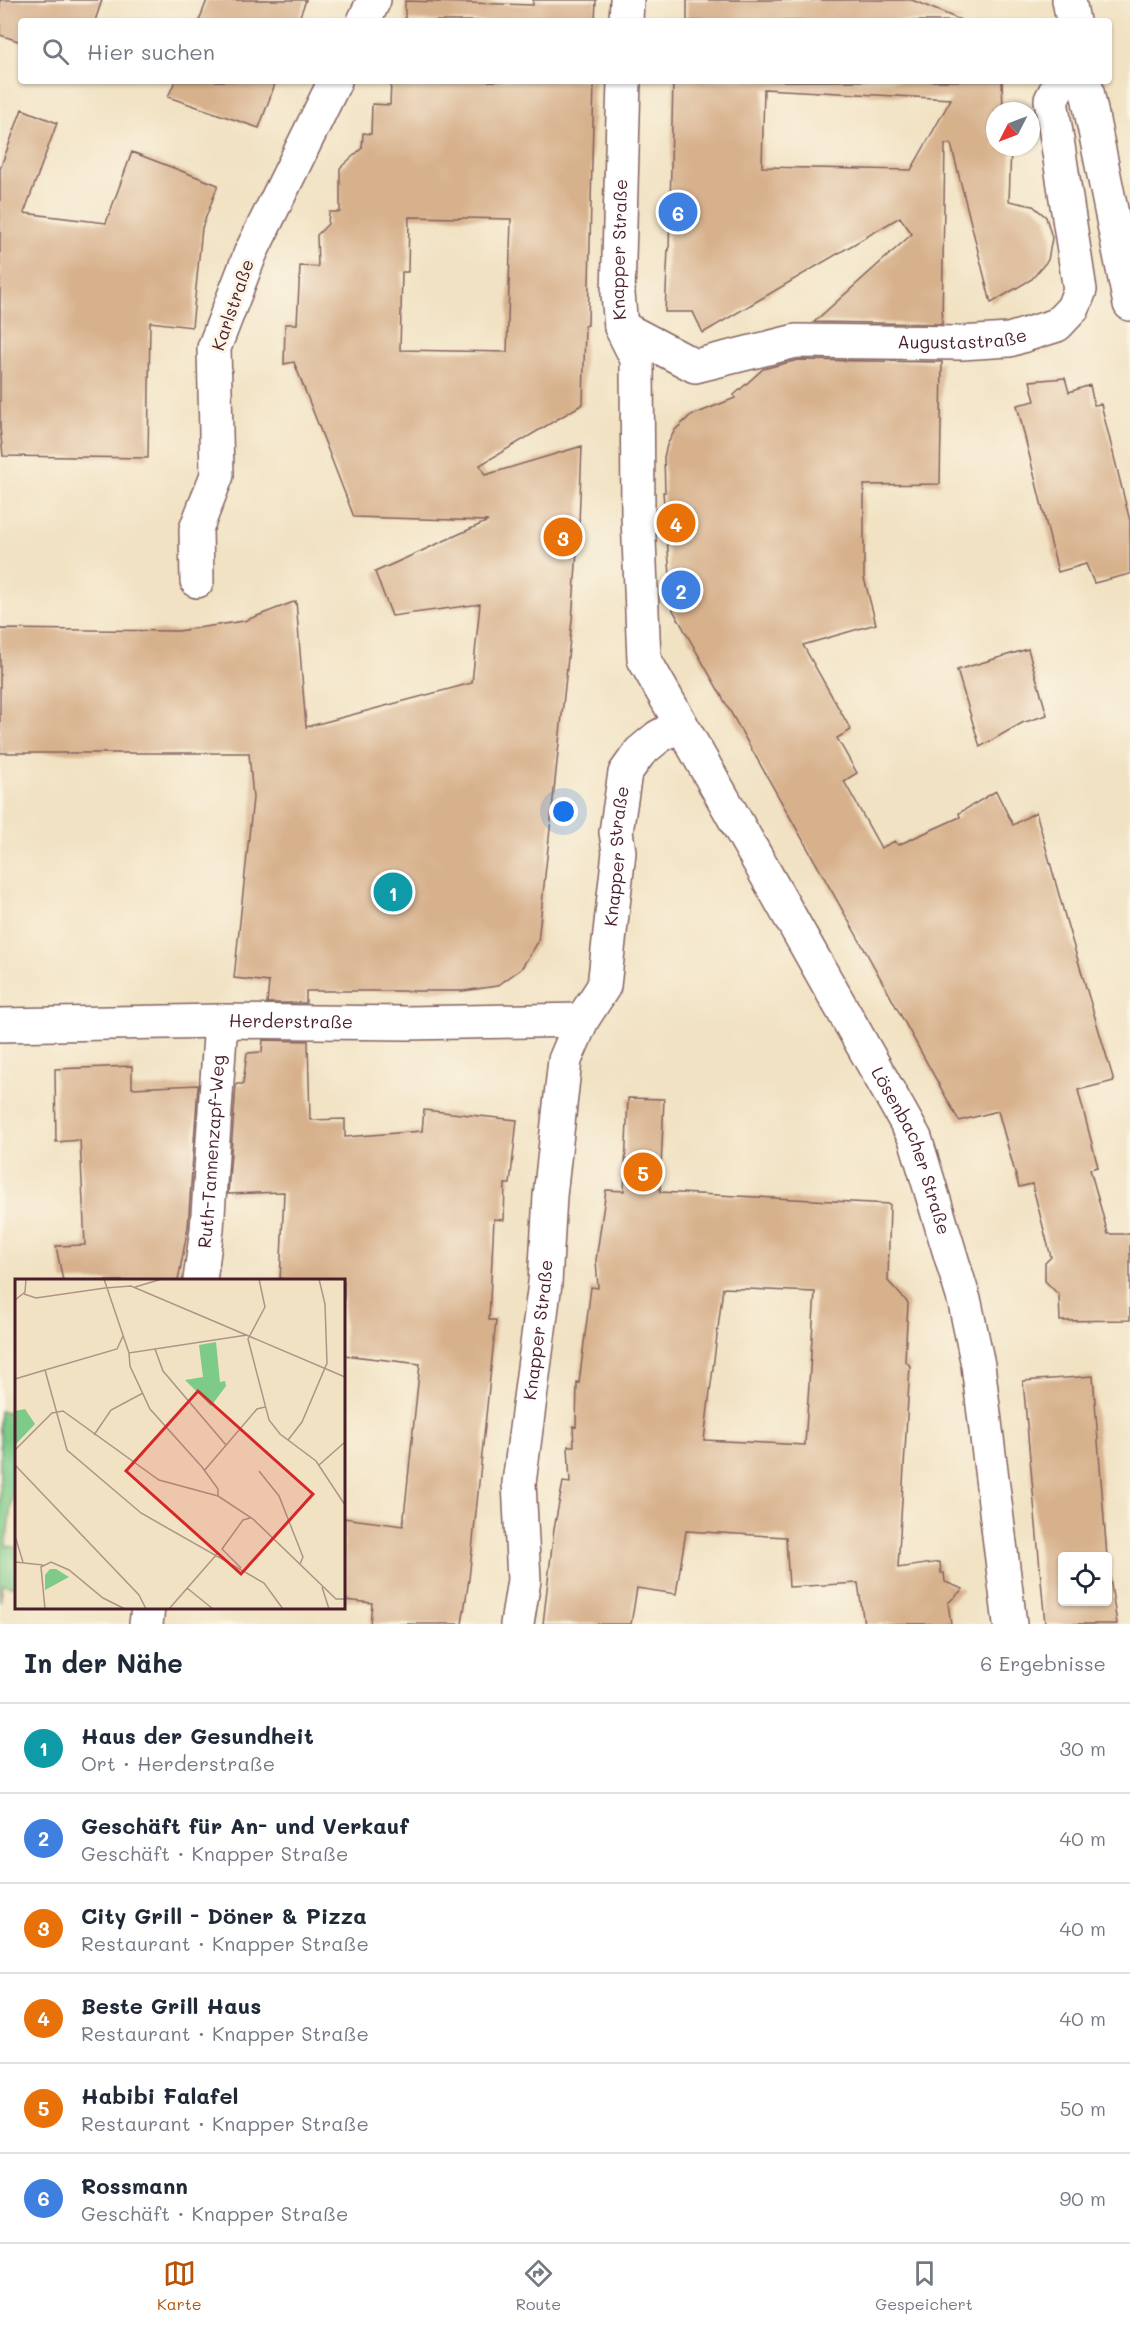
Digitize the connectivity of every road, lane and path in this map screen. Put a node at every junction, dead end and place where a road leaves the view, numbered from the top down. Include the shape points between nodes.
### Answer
1 (374, 0) edge
2 (627, 0) edge
3 (365, 18) edge
4 (626, 18) edge
5 (334, 84) edge
6 (624, 84) edge
7 (1060, 84) edge
8 (1086, 84) edge
9 (1130, 303) edge
10 (621, 327) junction
11 (197, 581) dead end
12 (681, 724) junction
13 (582, 1020) junction
14 (222, 1021) junction
15 (0, 1025) edge
16 (200, 1279) edge
17 (148, 1609) edge
18 (146, 1624) edge
19 (517, 1624) edge
20 (1010, 1624) edge

1 - 3 street
2 - 4 street
5 - 11 street, Karlstraße via 251,252 214,348 217,476 196,529
6 - 10 street, Knapper Straße via 618,294
7 - 10 street, Augustastraße via 1051,100 1080,290 1072,308 1057,325 1009,340 796,341 695,366
8 - 9 street
10 - 12 street, Knapper Straße via 637,359 644,659
12 - 13 street, Knapper Straße via 640,752 625,773 616,832 619,852 604,986
12 - 20 street, Lösenbacher Straße via 915,1138 966,1303 978,1365
13 - 14 street, Herderstraße
13 - 19 street, Knapper Straße via 565,1060 544,1283 519,1483 524,1580
14 - 15 street, Herderstraße
14 - 16 street, Ruth-Tannenzapf-Weg
17 - 18 street

